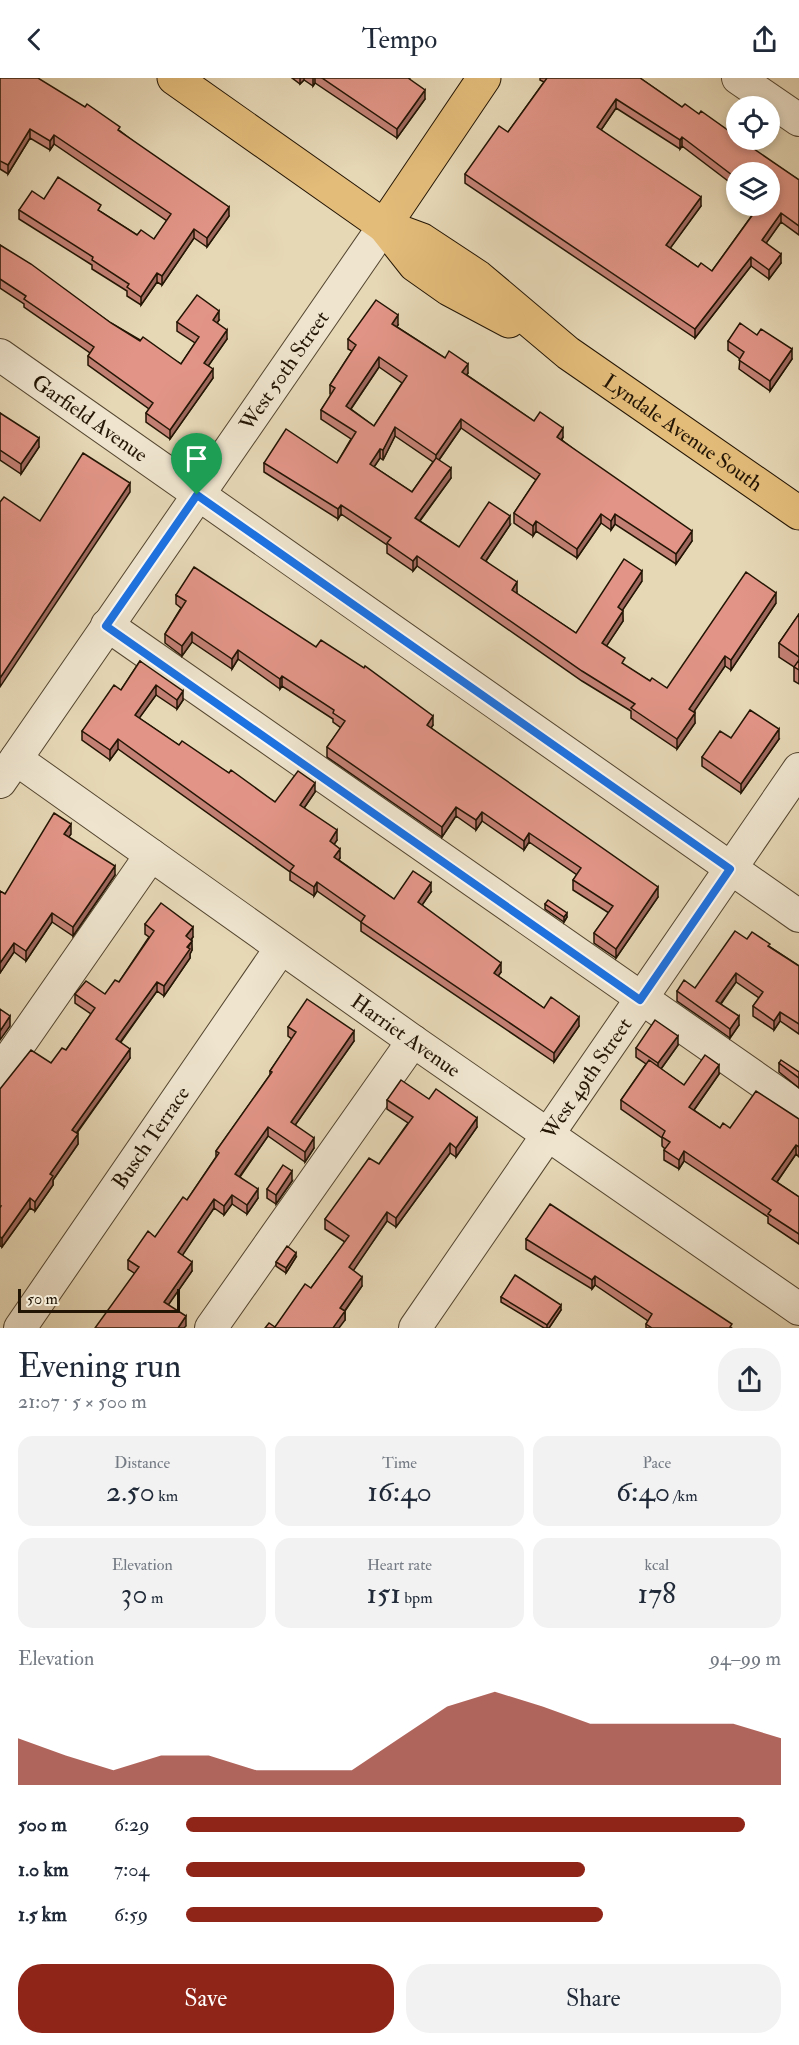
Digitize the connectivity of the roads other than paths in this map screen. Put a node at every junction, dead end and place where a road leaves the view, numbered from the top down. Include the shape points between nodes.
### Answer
1 (174, 78) edge
2 (484, 78) edge
3 (738, 78) edge
4 (799, 120) edge
5 (384, 226) junction
6 (0, 355) edge
7 (197, 495) junction
8 (799, 513) edge
9 (106, 626) junction
10 (6, 770) edge
11 (799, 770) edge
12 (151, 855) junction
13 (730, 869) junction
14 (799, 916) edge
15 (281, 948) junction
16 (640, 1000) junction
17 (413, 1041) junction
18 (0, 1072) edge
19 (799, 1108) edge
20 (547, 1134) junction
21 (799, 1309) edge
22 (20, 1328) edge
23 (212, 1328) edge
24 (415, 1328) edge

1 - 5 main road, Lyndale Avenue South
2 - 5 main road, West 50th Street
3 - 4 street
5 - 7 street, West 50th Street
5 - 8 main road, Lyndale Avenue South via 409,260 449,289 568,353
6 - 7 street, Garfield Avenue
7 - 9 street, West 50th Street
7 - 13 street, Garfield Avenue
9 - 10 street, West 50th Street
9 - 16 street
10 - 12 street, Harriet Avenue
11 - 13 street, West 49th Street
12 - 15 street, Harriet Avenue
12 - 18 street
13 - 14 street, Garfield Avenue
13 - 16 street, West 49th Street
15 - 17 street, Harriet Avenue
15 - 22 street, Busch Terrace
16 - 19 street
16 - 20 street, West 49th Street
17 - 20 street, Harriet Avenue
17 - 23 street
20 - 21 street, Harriet Avenue
20 - 24 street, West 49th Street

